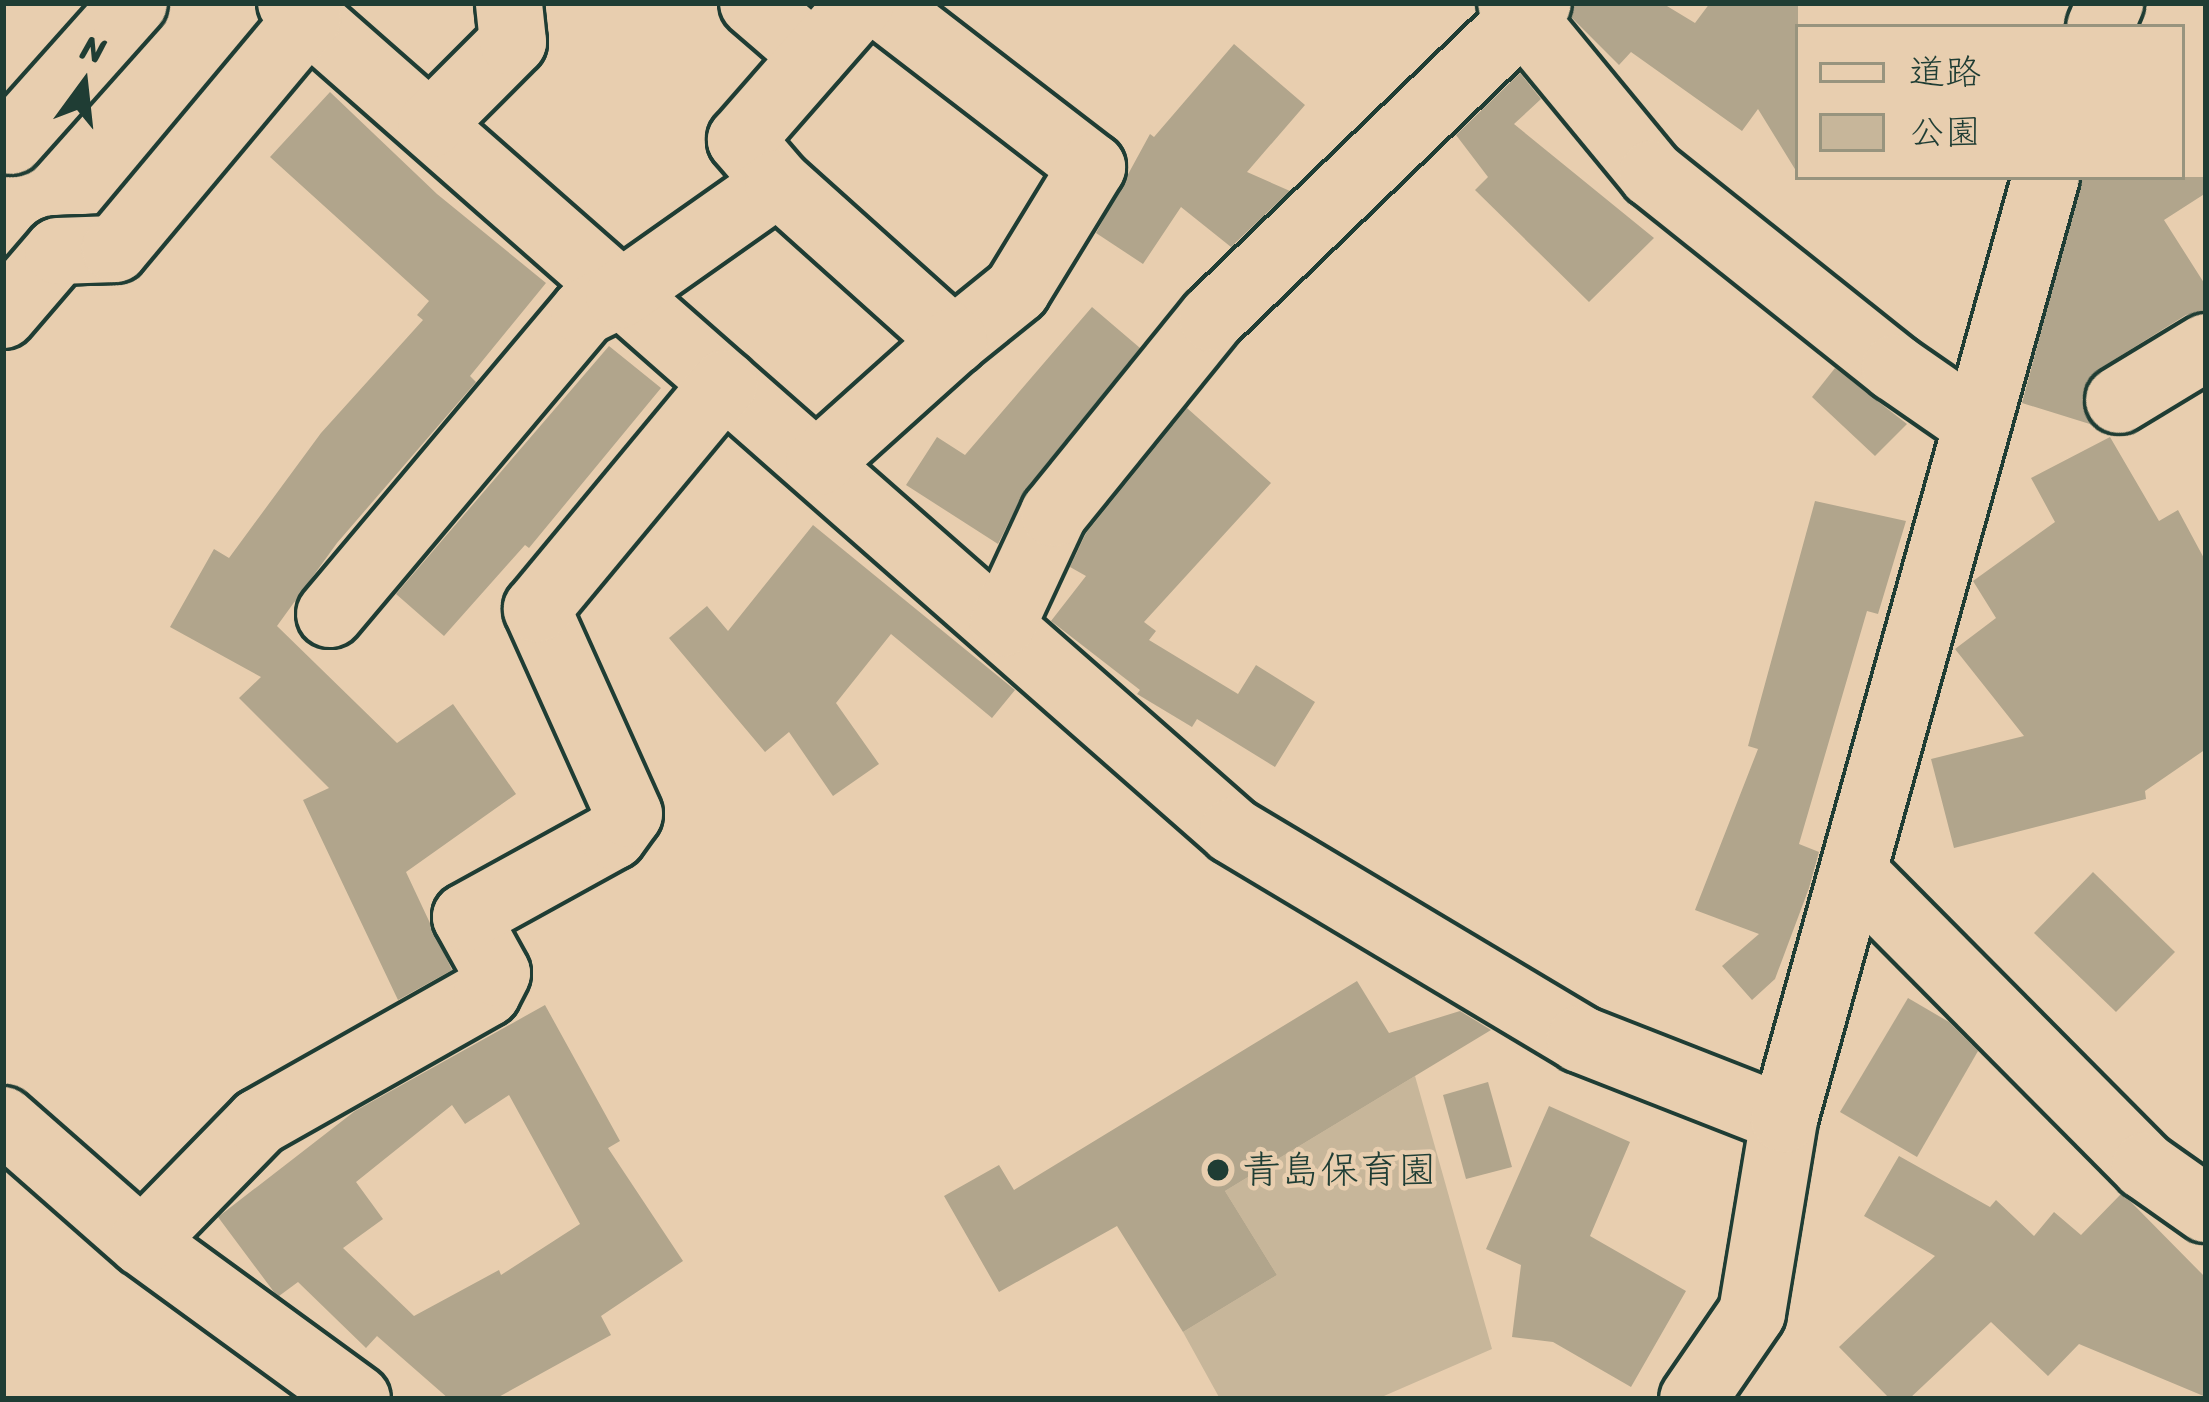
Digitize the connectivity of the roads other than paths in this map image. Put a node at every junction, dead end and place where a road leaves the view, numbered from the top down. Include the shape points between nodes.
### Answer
1 (134, 3) edge
2 (509, 3) edge
3 (754, 3) edge
4 (861, 3) edge
5 (879, 3) edge
6 (1524, 9) edge
7 (300, 10) edge
8 (814, 56) junction
9 (431, 124) junction
10 (11, 141) dead end
11 (2045, 180) edge
12 (778, 183) junction
13 (619, 295) junction
14 (3, 315) edge
15 (954, 341) junction
16 (2206, 347) edge
17 (724, 384) junction
18 (2119, 400) dead end
19 (1976, 424) junction
20 (819, 462) junction
21 (330, 614) dead end
22 (1003, 623) junction
23 (1854, 873) junction
24 (1784, 1118) junction
25 (3, 1120) edge
26 (2206, 1209) edge
27 (142, 1242) junction
28 (1705, 1394) edge
29 (357, 1399) edge

1 - 10 street
2 - 9 street via 513,42
3 - 8 street
4 - 8 street
5 - 15 street via 1092,167 1017,290
6 - 19 street via 1652,174
6 - 22 street via 1212,318 1054,513
7 - 9 street
7 - 14 street via 115,249 58,251
8 - 12 street via 741,140
9 - 13 street
11 - 19 street
12 - 13 street
12 - 15 street
13 - 17 street
13 - 21 street via 584,312
15 - 20 street
16 - 18 street
17 - 20 street
17 - 27 street via 537,608 629,814 613,836 466,917 497,973 487,993 259,1122
19 - 23 street
20 - 22 street
22 - 24 street via 1233,831 1580,1039
23 - 24 street
23 - 26 street via 2145,1166
24 - 28 street via 1753,1312
25 - 27 street
27 - 29 street

